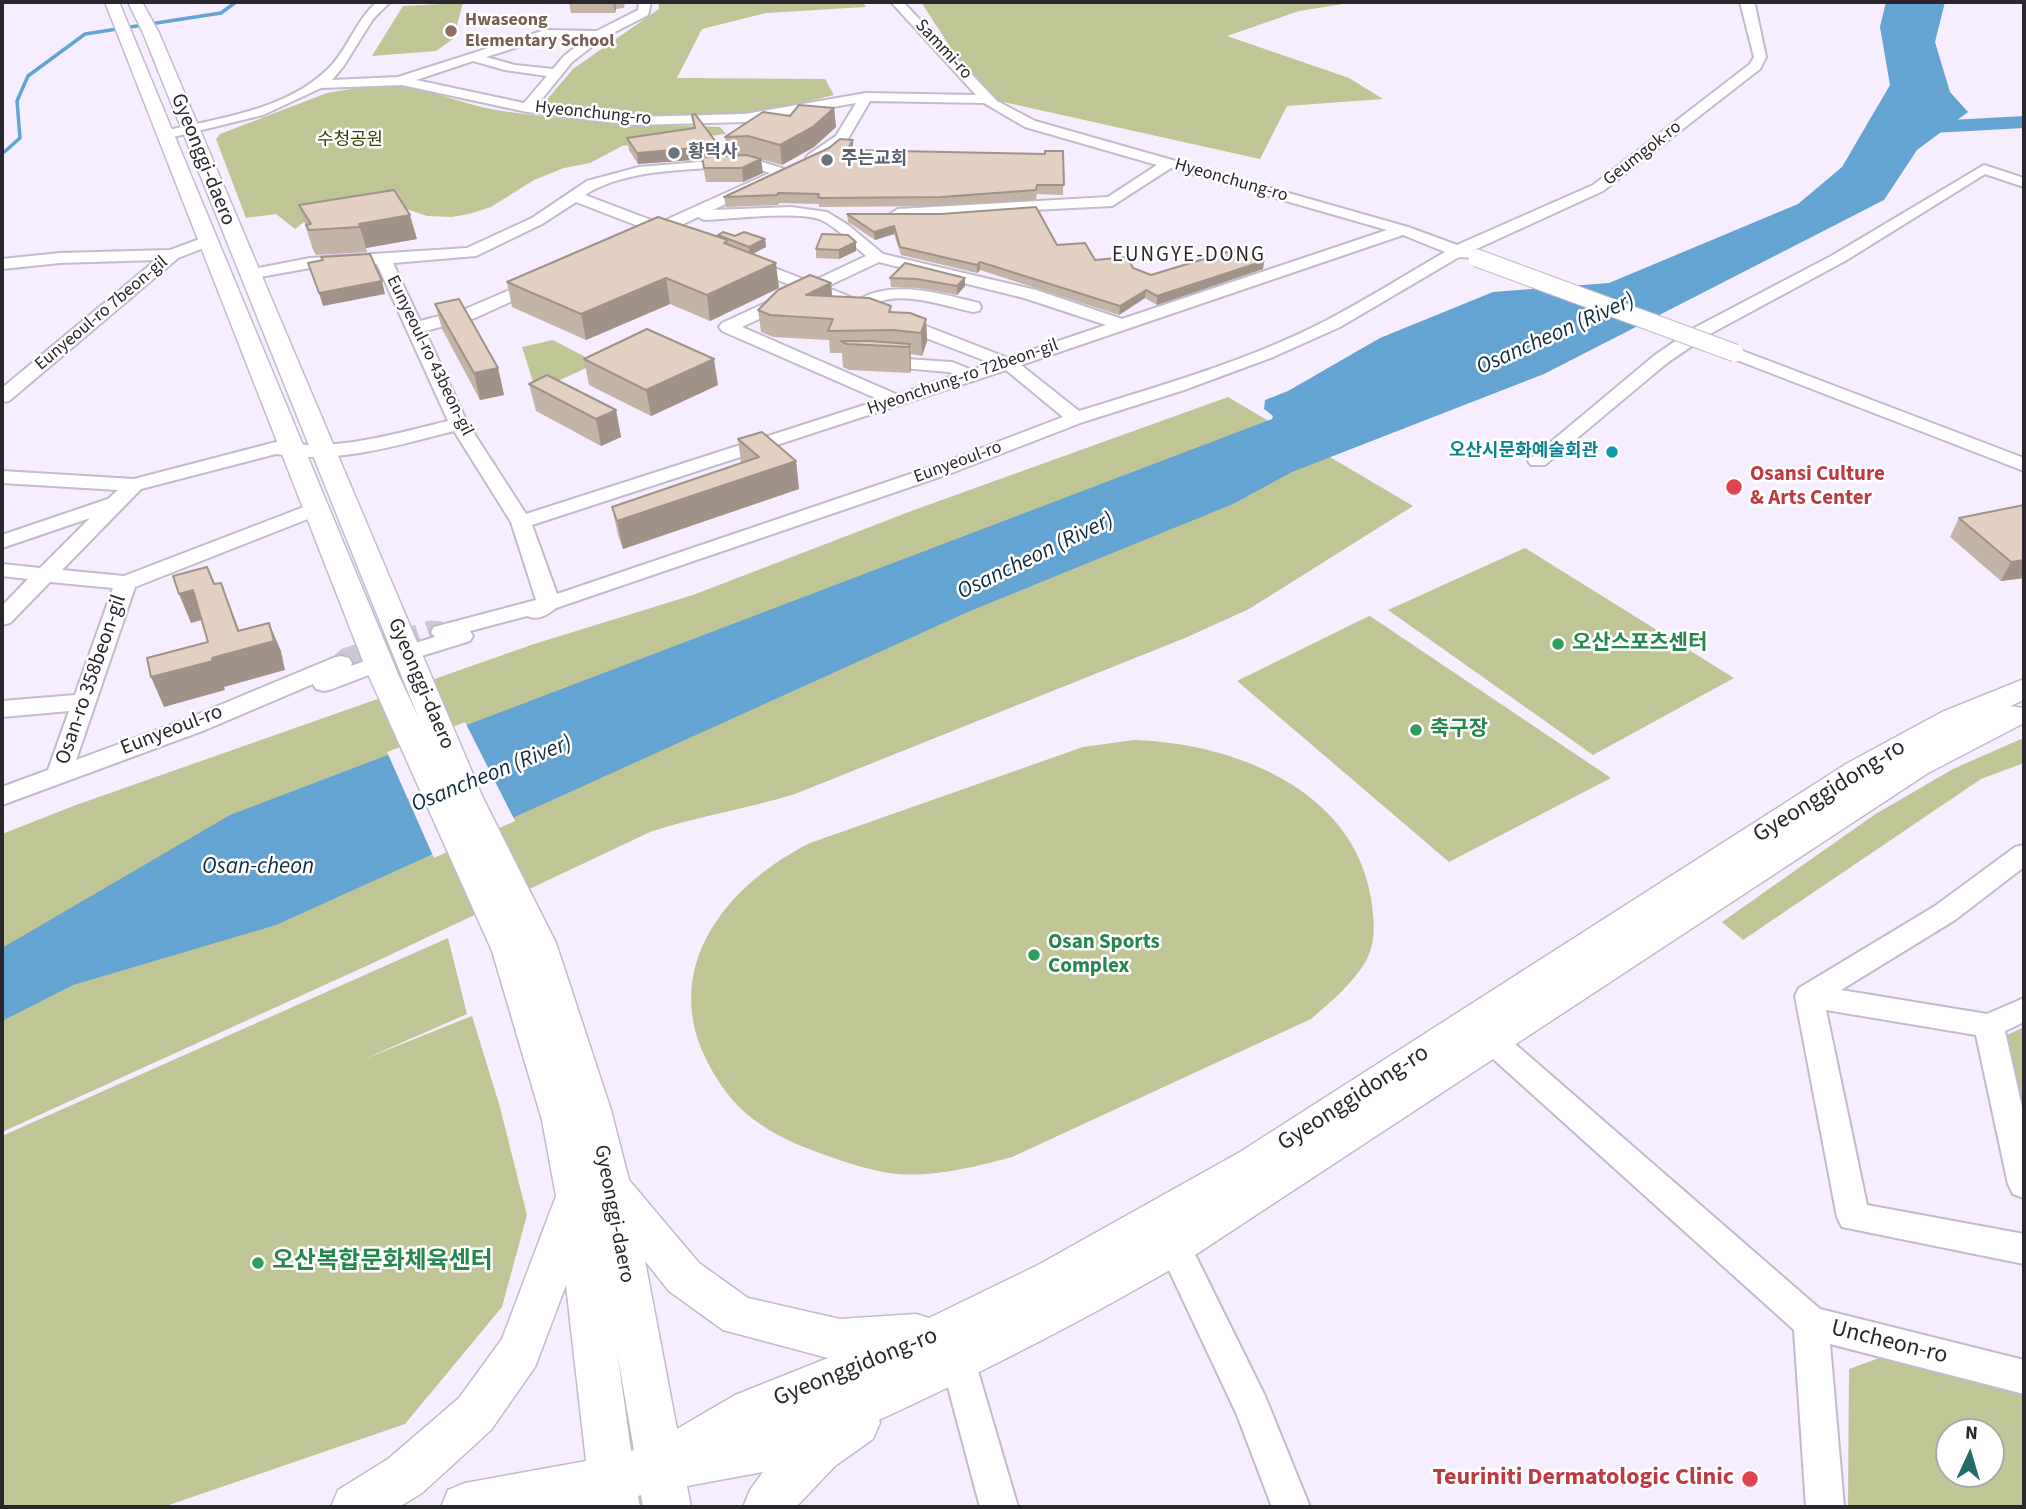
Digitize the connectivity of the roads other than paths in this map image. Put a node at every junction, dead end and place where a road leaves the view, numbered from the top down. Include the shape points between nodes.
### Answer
1 (112, 2) edge
2 (135, 2) edge
3 (384, 2) edge
4 (645, 2) edge
5 (897, 2) edge
6 (1746, 2) edge
7 (599, 35) junction
8 (473, 57) junction
9 (559, 73) junction
10 (402, 81) junction
11 (321, 84) junction
12 (866, 97) junction
13 (989, 99) junction
14 (813, 106) junction
15 (527, 108) junction
16 (856, 117) junction
17 (190, 131) junction
18 (165, 135) junction
19 (1169, 163) junction
20 (783, 173) junction
21 (2024, 183) edge
22 (742, 192) junction
23 (575, 196) junction
24 (888, 214) edge
25 (822, 215) junction
26 (848, 215) edge
27 (690, 216) junction
28 (660, 229) junction
29 (1403, 230) junction
30 (685, 239) edge
31 (634, 240) edge
32 (208, 241) junction
33 (1458, 251) junction
34 (172, 255) junction
35 (877, 257) junction
36 (734, 258) edge
37 (383, 259) junction
38 (2, 264) edge
39 (249, 274) junction
40 (558, 274) edge
41 (809, 287) junction
42 (1004, 287) junction
43 (859, 306) junction
44 (973, 307) junction
45 (1120, 324) junction
46 (415, 328) junction
47 (931, 334) junction
48 (810, 363) junction
49 (1009, 364) junction
50 (972, 376) junction
51 (2, 397) edge
52 (897, 401) junction
53 (1076, 418) junction
54 (459, 424) junction
55 (323, 450) junction
56 (293, 452) junction
57 (1538, 461) dead end
58 (2024, 465) edge
59 (2, 477) edge
60 (134, 485) junction
61 (115, 502) junction
62 (316, 509) junction
63 (521, 522) junction
64 (2, 541) edge
65 (2, 570) edge
66 (47, 573) junction
67 (126, 583) junction
68 (548, 604) junction
69 (2, 618) edge
70 (442, 632) tunnel mouth
71 (341, 663) tunnel mouth
72 (395, 664) junction
73 (82, 702) junction
74 (2, 709) edge
75 (2021, 711) edge
76 (197, 724) junction
77 (58, 776) junction
78 (2, 796) edge
79 (2024, 854) edge
80 (1809, 996) junction
81 (2024, 1009) edge
82 (1989, 1026) junction
83 (1482, 1032) junction
84 (2024, 1184) edge
85 (594, 1192) junction
86 (1167, 1233) junction
87 (2024, 1249) edge
88 (1811, 1323) junction
89 (952, 1347) junction
90 (2024, 1377) edge
91 (663, 1486) edge
92 (614, 1493) edge
93 (355, 1507) edge
94 (465, 1507) edge
95 (767, 1507) edge
96 (999, 1507) edge
97 (1290, 1507) edge
98 (1825, 1507) edge

1 - 18 main road, Gyeonggi-daero
2 - 17 main road, Gyeonggi-daero
3 - 11 street via 362,22 337,68
4 - 7 street via 644,12
5 - 13 street, Sammi-ro
6 - 33 street, Geumgok-ro via 1760,57 1755,66 1598,188
7 - 8 street via 545,34
7 - 9 street via 568,59
8 - 9 street via 524,71
8 - 10 street
9 - 15 street
10 - 11 street, Hyeonchung-ro
10 - 15 street, Hyeonchung-ro
11 - 17 street via 231,121
12 - 13 street, Hyeonchung-ro
12 - 14 street, Hyeonchung-ro
12 - 16 street
13 - 19 street, Hyeonchung-ro via 1030,124
14 - 15 street, Hyeonchung-ro via 694,122 634,121
14 - 16 street via 849,111
16 - 20 street via 836,145
17 - 18 street
17 - 39 main road, Gyeonggi-daero
18 - 32 main road, Gyeonggi-daero
19 - 24 street via 1112,201
19 - 29 street, Hyeonchung-ro
20 - 22 street
20 - 23 street via 749,162 639,171 592,184
21 - 57 street via 1984,169 1839,258 1702,331 1661,359
22 - 25 street
22 - 27 street
23 - 28 street
23 - 37 street via 537,221 470,253
25 - 26 street
25 - 27 street
25 - 35 street
27 - 28 street
28 - 30 street
28 - 31 street
29 - 33 street, Hyeonchung-ro
29 - 45 street, Hyeonchung-ro 72beon-gil
32 - 34 street, Eunyeoul-ro 7beon-gil
32 - 56 main road, Gyeonggi-daero
33 - 53 street, Eunyeoul-ro via 1334,323 1267,353
33 - 58 street, Hyeonchung-ro, bridge
34 - 38 street
34 - 51 street, Eunyeoul-ro 7beon-gil
35 - 41 street
35 - 42 street
36 - 41 street
37 - 39 street via 310,263
37 - 46 street, Eunyeoul-ro 43beon-gil
39 - 55 main road, Gyeonggi-daero
40 - 46 street via 469,314
41 - 43 street
41 - 48 street via 728,327
42 - 44 street
42 - 45 street
43 - 44 street via 878,296 902,293
43 - 47 street
44 - 47 street
45 - 49 street, Hyeonchung-ro 72beon-gil
46 - 54 street, Eunyeoul-ro 43beon-gil
47 - 49 street
48 - 50 street via 854,360 938,365
48 - 52 street
49 - 50 street, Hyeonchung-ro 72beon-gil
49 - 53 street
50 - 52 street, Hyeonchung-ro 72beon-gil
52 - 63 street, Hyeonchung-ro 72beon-gil
53 - 68 street, Eunyeoul-ro via 947,468
54 - 55 street via 346,451
54 - 63 street, Eunyeoul-ro 43beon-gil
55 - 56 street
55 - 72 main road, Gyeonggi-daero
56 - 60 street via 276,448
56 - 62 main road, Gyeonggi-daero
59 - 60 street
60 - 61 street
61 - 64 street
61 - 66 street
62 - 67 street
62 - 72 main road, Gyeonggi-daero
63 - 68 street, Eunyeoul-ro 43beon-gil
65 - 66 street, Osan-ro 358beon-gil
66 - 67 street, Osan-ro 358beon-gil
66 - 69 street
67 - 73 street, Osan-ro 358beon-gil
68 - 70 street, Eunyeoul-ro
68 - 72 street via 534,614
71 - 76 street, Eunyeoul-ro
72 - 76 street via 230,719
72 - 85 main road, Gyeonggi-daero via 524,947 562,1120
73 - 74 street
73 - 77 street, Osan-ro 358beon-gil
75 - 83 main road, Gyeonggidong-ro via 1908,771
76 - 77 street, Eunyeoul-ro
77 - 78 street, Eunyeoul-ro
79 - 80 street via 1945,913
80 - 82 street
80 - 87 street via 1853,1217
81 - 82 street
82 - 84 street
83 - 86 main road, Gyeonggidong-ro
83 - 88 street
85 - 89 main road via 684,1277 737,1316 840,1340
85 - 91 main road, Gyeonggi-daero
85 - 92 main road, Gyeonggi-daero via 602,1411
85 - 93 main road via 519,1352 475,1414 405,1476
86 - 89 main road, Gyeonggidong-ro via 1052,1279
86 - 97 street via 1252,1408
88 - 90 street, Uncheon-ro
88 - 98 street, Uncheon-ro
89 - 91 main road, Gyeonggidong-ro via 751,1410
89 - 95 main road via 799,1467
89 - 96 street
91 - 92 main road, Gyeonggidong-ro
92 - 94 main road, Gyeonggidong-ro

